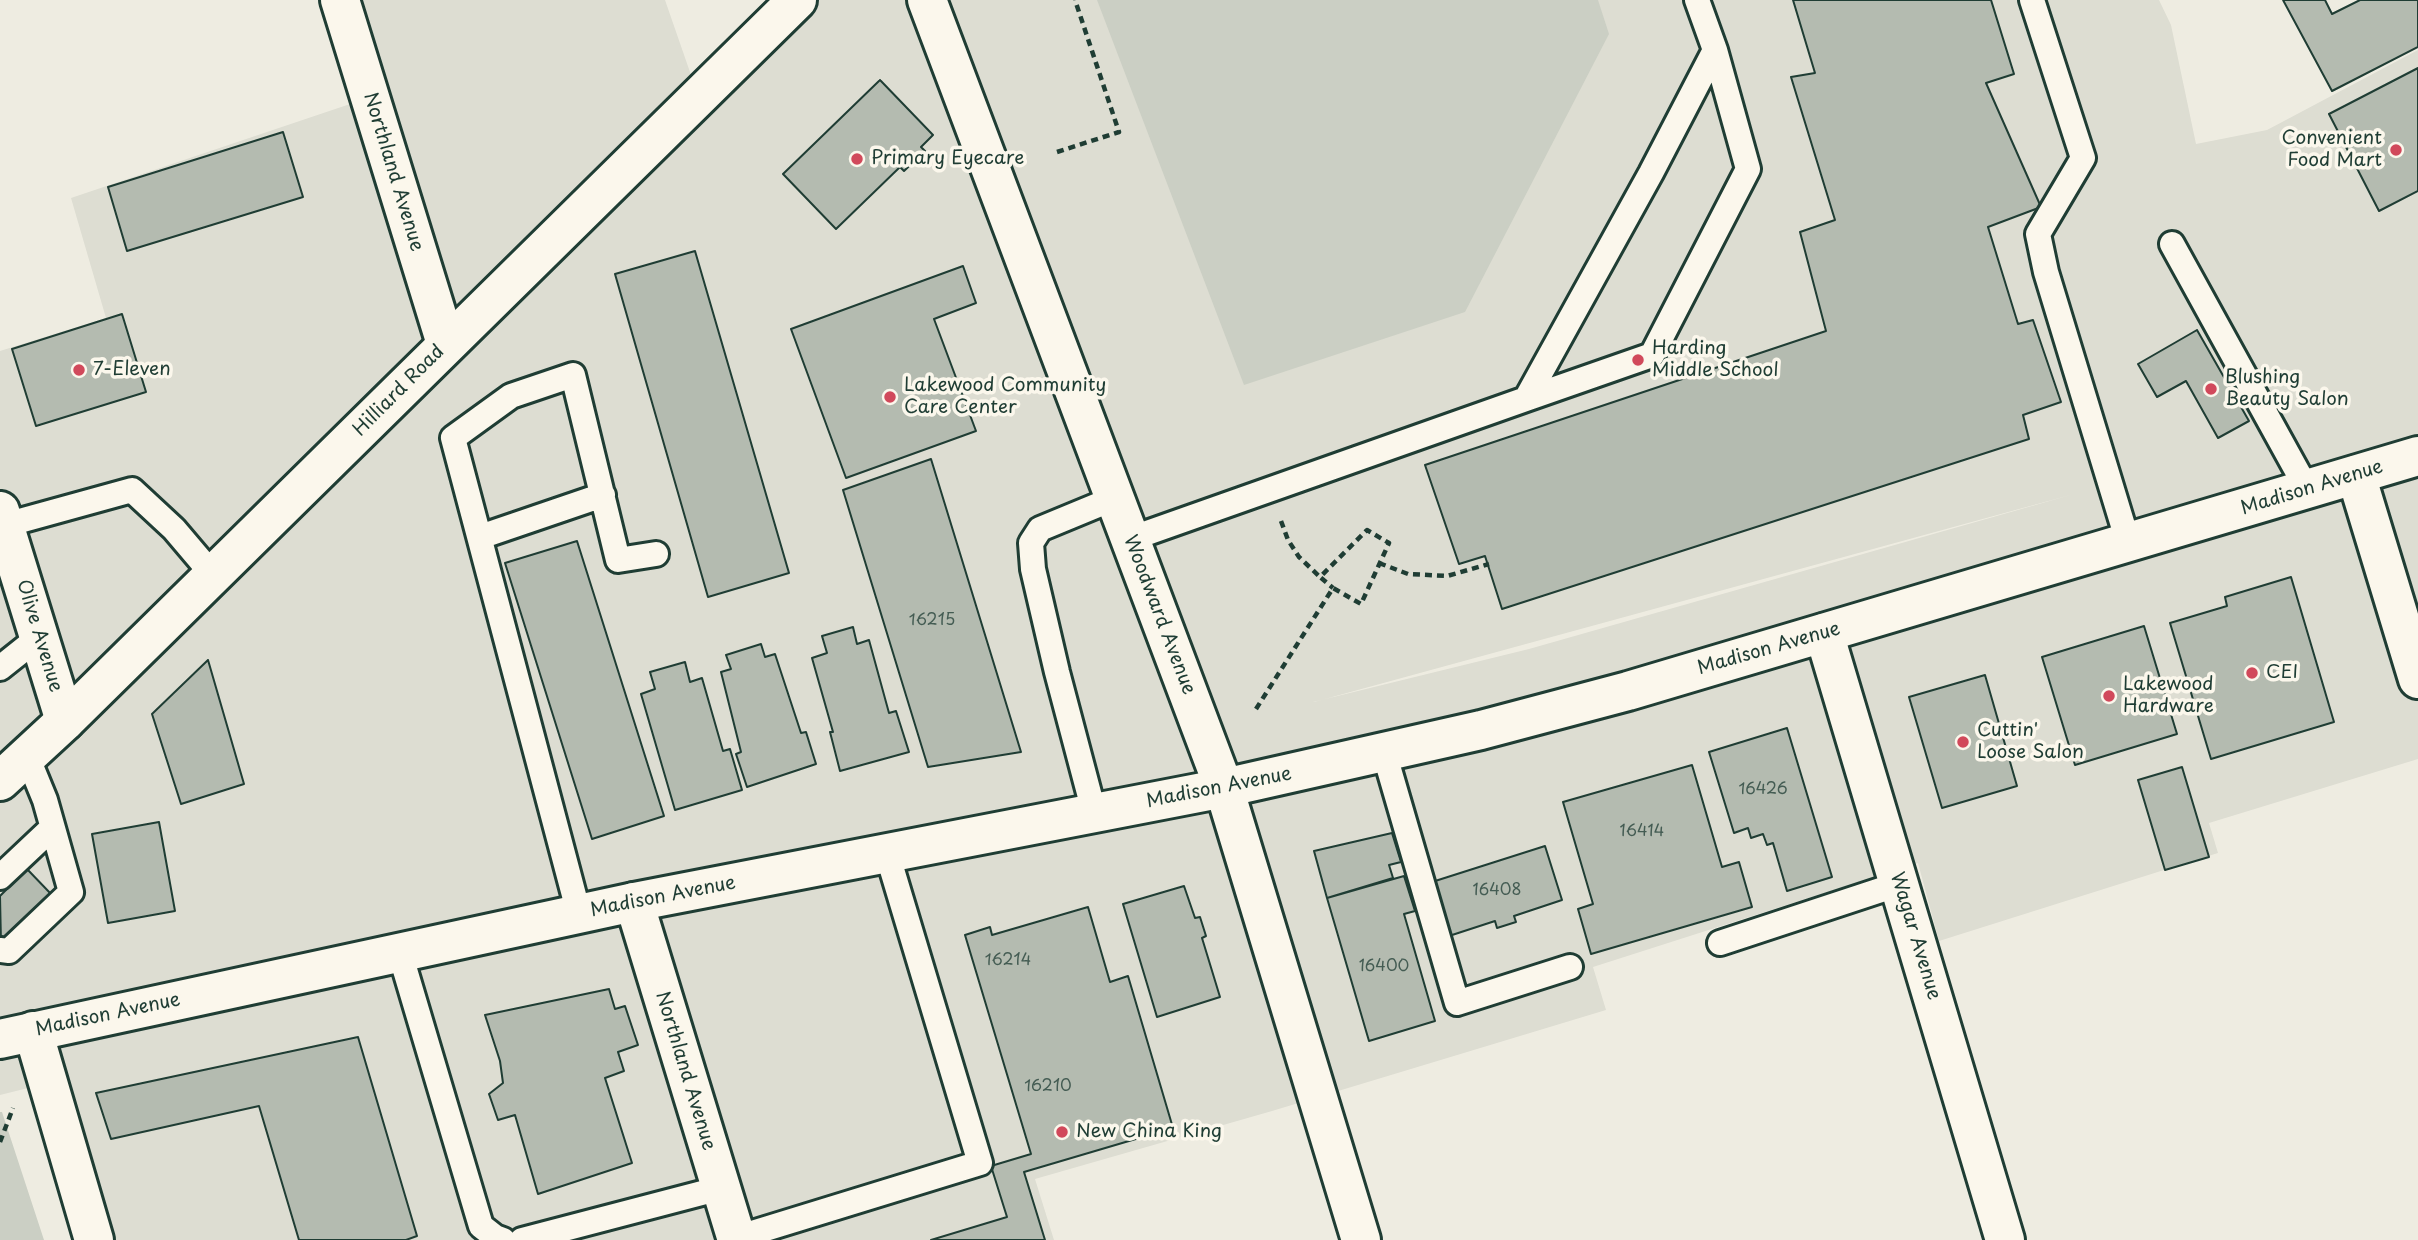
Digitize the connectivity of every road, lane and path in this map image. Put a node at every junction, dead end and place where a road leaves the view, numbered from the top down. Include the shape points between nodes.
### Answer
1 (340, 0) edge
2 (797, 0) edge
3 (927, 0) edge
4 (1075, 0) edge
5 (1697, 0) edge
6 (2032, 0) edge
7 (1715, 50) junction
8 (1058, 152) dead end
9 (2172, 244) dead end
10 (446, 344) junction
11 (1525, 399) junction
12 (2418, 456) edge
13 (2356, 475) junction
14 (2307, 489) junction
15 (603, 495) junction
16 (1115, 498) junction
17 (1278, 511) dead end
18 (2, 518) edge
19 (480, 537) junction
20 (1130, 539) junction
21 (2128, 542) junction
22 (656, 554) dead end
23 (1379, 564) junction
24 (1489, 564) dead end
25 (213, 575) junction
26 (1320, 577) junction
27 (1333, 588) junction
28 (1824, 633) junction
29 (39, 637) junction
30 (0, 668) edge
31 (2418, 679) edge
32 (1256, 709) dead end
33 (65, 721) junction
34 (1384, 752) junction
35 (27, 756) junction
36 (0, 781) edge
37 (1224, 788) junction
38 (1094, 813) junction
39 (52, 828) junction
40 (887, 853) junction
41 (0, 877) edge
42 (1899, 884) junction
43 (634, 902) junction
44 (579, 914) junction
45 (1720, 943) dead end
46 (0, 950) edge
47 (400, 953) junction
48 (1570, 967) dead end
49 (16, 1035) edge
50 (13, 1107) dead end
51 (0, 1142) edge
52 (721, 1188) junction
53 (736, 1239) edge
54 (94, 1240) edge
55 (503, 1240) edge
56 (522, 1240) edge
57 (1361, 1240) edge
58 (2005, 1240) edge

1 - 10 main road, Northland Avenue
2 - 10 main road, Hilliard Road
3 - 16 main road, Woodward Avenue
4 - 8 path via 1119,132
5 - 7 lane
6 - 21 lane via 2083,158 2038,233
7 - 11 lane
7 - 11 lane via 1748,169 1652,355
9 - 14 lane
10 - 25 main road, Hilliard Road
11 - 20 lane
12 - 13 main road, Madison Avenue
13 - 14 main road, Madison Avenue
13 - 31 main road
14 - 21 main road, Madison Avenue
15 - 19 lane
15 - 19 lane via 573,375 511,396 453,438
15 - 22 lane via 618,560
16 - 20 main road, Woodward Avenue
16 - 38 lane via 1040,529 1031,543 1048,634
17 - 26 path via 1298,557
18 - 25 lane via 132,491 174,529
18 - 29 main road, Olive Avenue
19 - 44 lane
20 - 37 main road, Woodward Avenue
21 - 28 main road, Madison Avenue
23 - 24 path via 1408,574 1447,576
23 - 26 path via 1389,543 1367,530
23 - 27 path via 1361,604
25 - 33 main road, Hilliard Road
26 - 27 path
27 - 32 path
28 - 34 main road, Madison Avenue via 1521,720
28 - 42 main road, Wagar Avenue
29 - 30 lane
29 - 33 main road, Olive Avenue
33 - 35 main road, Hilliard Road
34 - 37 main road, Madison Avenue
34 - 48 lane via 1457,1003
35 - 36 main road, Hilliard Road
35 - 39 lane
37 - 38 main road, Madison Avenue
37 - 57 main road, Woodward Avenue
38 - 40 main road, Madison Avenue
39 - 41 lane
39 - 46 lane via 71,892 9,951
40 - 43 main road, Madison Avenue
40 - 53 lane via 980,1163
42 - 45 lane
42 - 58 main road, Wagar Avenue
43 - 44 main road, Madison Avenue
43 - 52 main road, Northland Avenue
44 - 47 main road, Madison Avenue
47 - 49 main road, Madison Avenue
47 - 55 lane via 481,1226
49 - 54 main road
50 - 51 path
52 - 53 main road, Northland Avenue
52 - 56 lane

